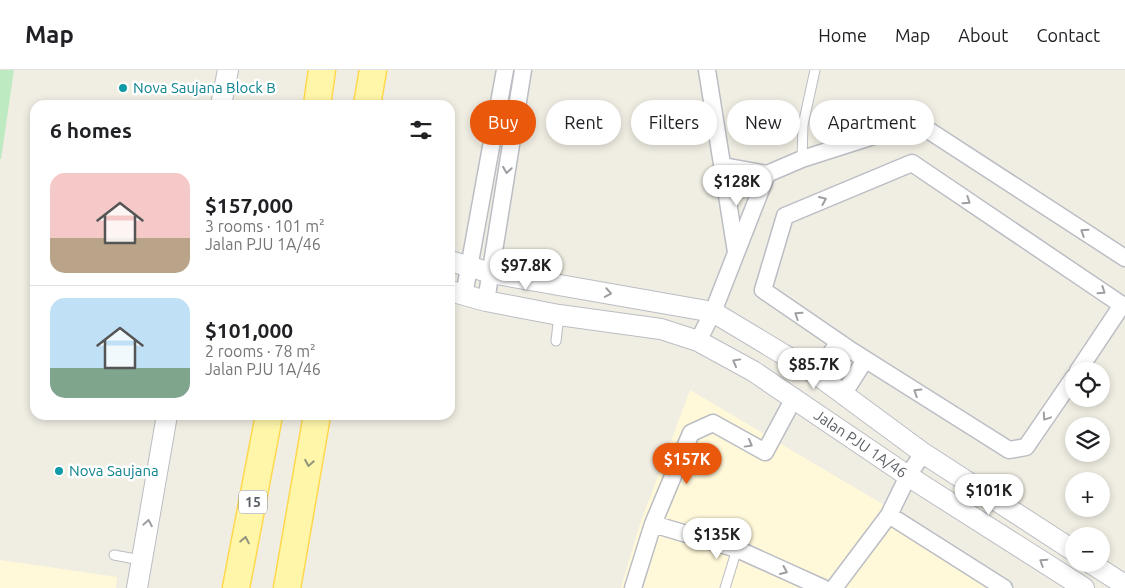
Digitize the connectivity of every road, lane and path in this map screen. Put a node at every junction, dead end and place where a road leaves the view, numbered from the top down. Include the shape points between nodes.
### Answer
1 (228, 70) edge
2 (322, 70) edge
3 (372, 70) edge
4 (505, 70) edge
5 (523, 70) edge
6 (706, 70) edge
7 (815, 70) edge
8 (222, 100) edge
9 (318, 100) edge
10 (368, 100) edge
11 (802, 159) junction
12 (723, 166) junction
13 (767, 174) junction
14 (736, 252) junction
15 (1125, 258) edge
16 (455, 262) edge
17 (470, 266) junction
18 (491, 273) junction
19 (457, 293) edge
20 (486, 301) junction
21 (713, 312) junction
22 (559, 315) junction
23 (556, 341) dead end
24 (698, 341) junction
25 (839, 342) junction
26 (865, 360) junction
27 (1084, 362) edge
28 (816, 374) junction
29 (1065, 390) edge
30 (844, 393) junction
31 (794, 398) junction
32 (166, 420) edge
33 (268, 420) edge
34 (317, 420) edge
35 (923, 453) junction
36 (908, 476) junction
37 (889, 515) junction
38 (653, 524) junction
39 (1065, 546) edge
40 (738, 549) junction
41 (114, 555) dead end
42 (141, 560) junction
43 (1105, 572) edge
44 (1125, 585) edge
45 (138, 588) edge
46 (236, 588) edge
47 (287, 588) edge
48 (633, 588) edge
49 (726, 588) edge
50 (823, 588) edge
51 (834, 588) edge
52 (1004, 588) edge
53 (1084, 588) edge

1 - 8 street
2 - 9 main road
3 - 10 main road
4 - 17 street
5 -> 18 street
6 - 12 street
7 - 11 lane via 803,125
11 - 13 street
15 -> 11 street via 925,128 904,127
12 - 13 street
12 - 14 street
13 - 14 street
14 - 21 street
16 - 17 street, Jalan PJU 1A/46
17 - 18 street, Jalan PJU 1A/46
17 - 19 street
18 - 20 street
18 -> 21 street, Jalan PJU 1A/46
19 - 20 street, Jalan PJU 1A/46
20 - 22 street, Jalan PJU 1A/46
21 - 24 street
21 - 28 street, Jalan PJU 1A/46
22 - 23 lane
22 - 24 street, Jalan PJU 1A/46 via 661,329
31 -> 24 street, Jalan PJU 1A/46
25 - 26 street
25 -> 27 street via 763,290 784,216 912,163 1122,305
25 - 28 street
29 -> 26 street via 1026,447 1010,450
26 - 30 street
28 - 30 street, Jalan PJU 1A/46
30 - 35 street, Jalan PJU 1A/46
31 - 36 street, Jalan PJU 1A/46
38 -> 31 street via 690,433 713,423 765,452
42 -> 32 street
46 -> 33 main road, 15
34 -> 47 main road
35 - 36 street
35 - 39 street, Jalan PJU 1A/46
36 - 37 street
53 -> 36 street, Jalan PJU 1A/46
37 - 51 street
37 - 52 street
38 - 40 street
38 - 48 street
40 - 49 lane
40 -> 50 street
41 - 42 lane
42 - 45 street
43 - 44 street

